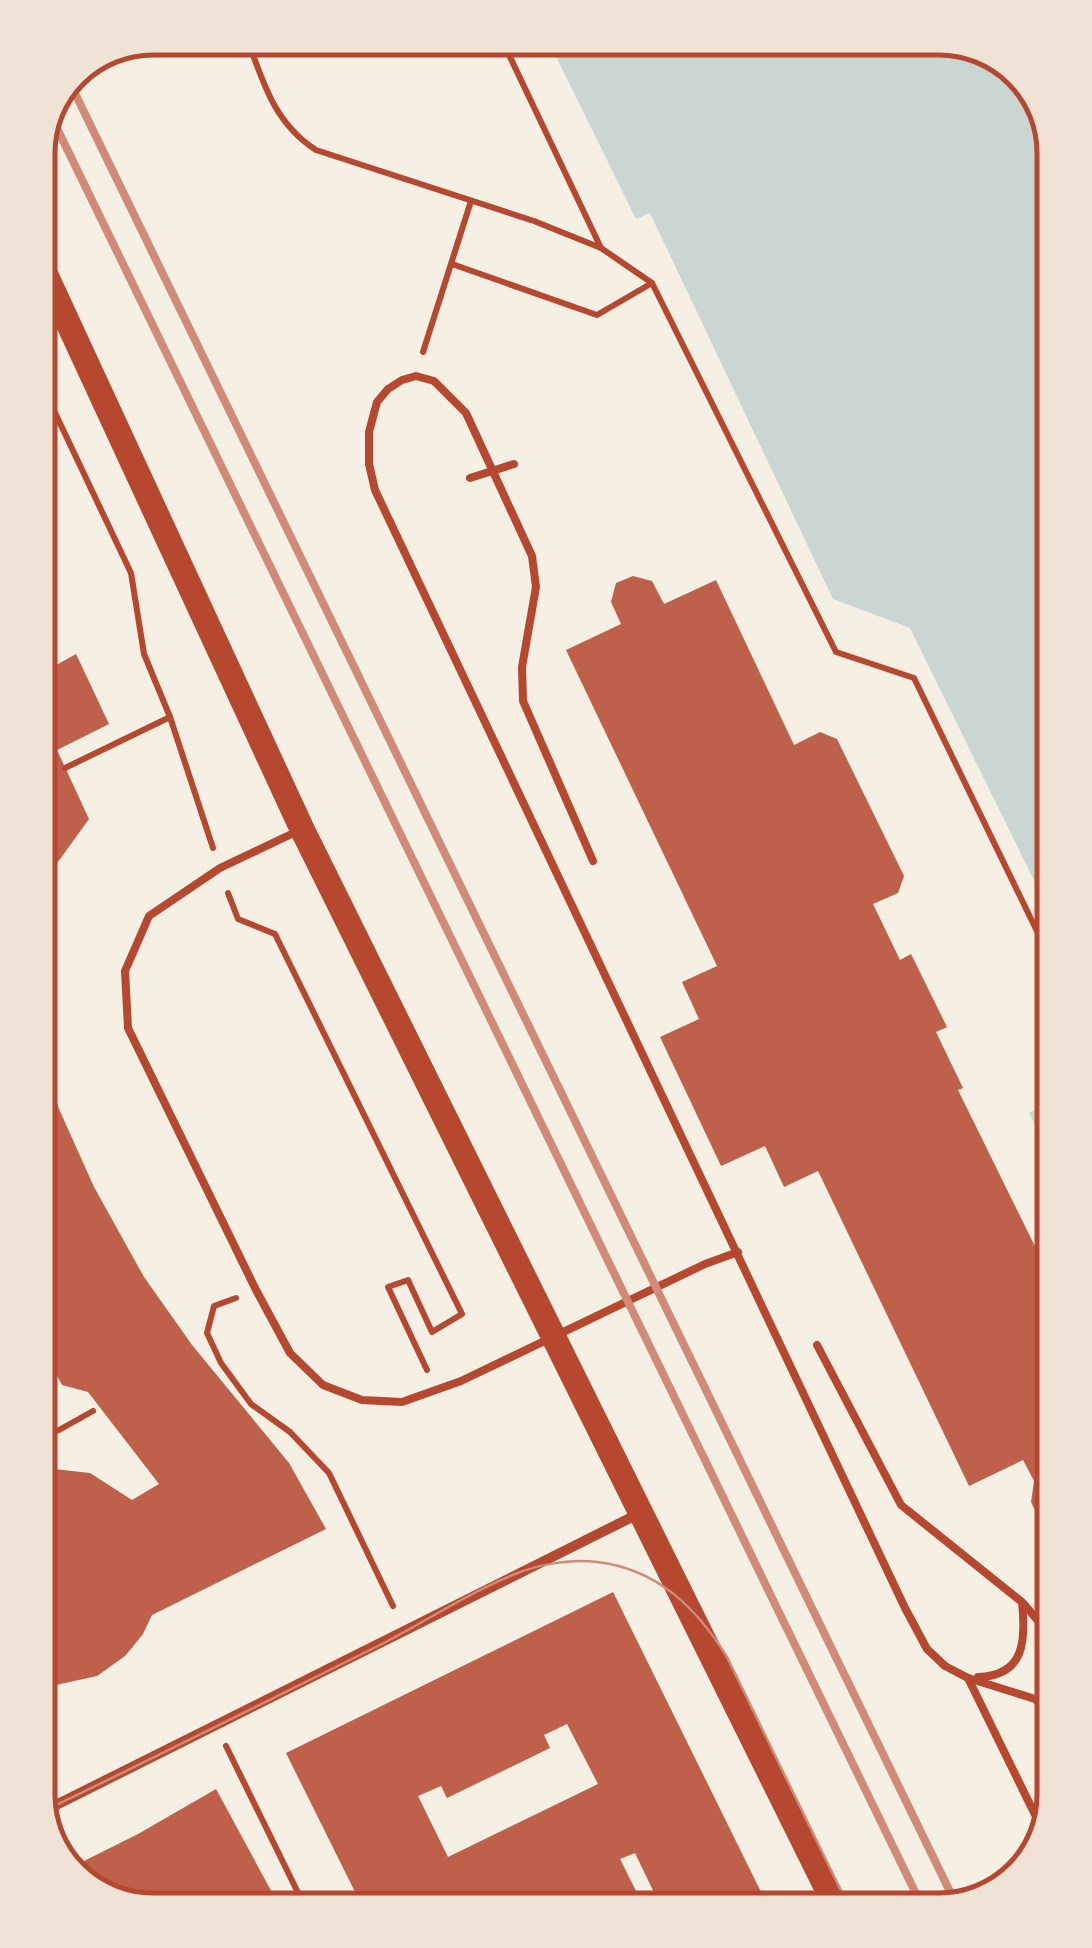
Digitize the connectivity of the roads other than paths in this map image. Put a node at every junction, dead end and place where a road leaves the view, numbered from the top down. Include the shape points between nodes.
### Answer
1 (55, 295) edge
2 (514, 464) dead end
3 (493, 472) junction
4 (470, 478) dead end
5 (302, 829) junction
6 (593, 861) dead end
7 (738, 1252) junction
8 (817, 1345) dead end
9 (642, 1511) junction
10 (1022, 1602) junction
11 (1037, 1619) edge
12 (968, 1678) junction
13 (1037, 1702) edge
14 (56, 1805) edge
15 (1035, 1813) edge
16 (829, 1893) edge

1 - 5 main road
2 - 3 lane
3 - 4 lane
3 - 6 lane via 532,556 536,587 523,701
3 - 7 lane via 466,413 434,381 416,376 377,402 369,432 375,490
5 - 7 lane via 220,868 148,916 125,971 128,1028 290,1353 323,1385 362,1400 402,1402
5 - 9 main road
7 - 12 lane via 904,1608 927,1649
8 - 10 lane via 901,1505
9 - 14 street
9 - 16 main road
10 - 11 lane
10 - 12 lane via 1021,1651 1009,1670
12 - 13 lane
12 - 15 lane

